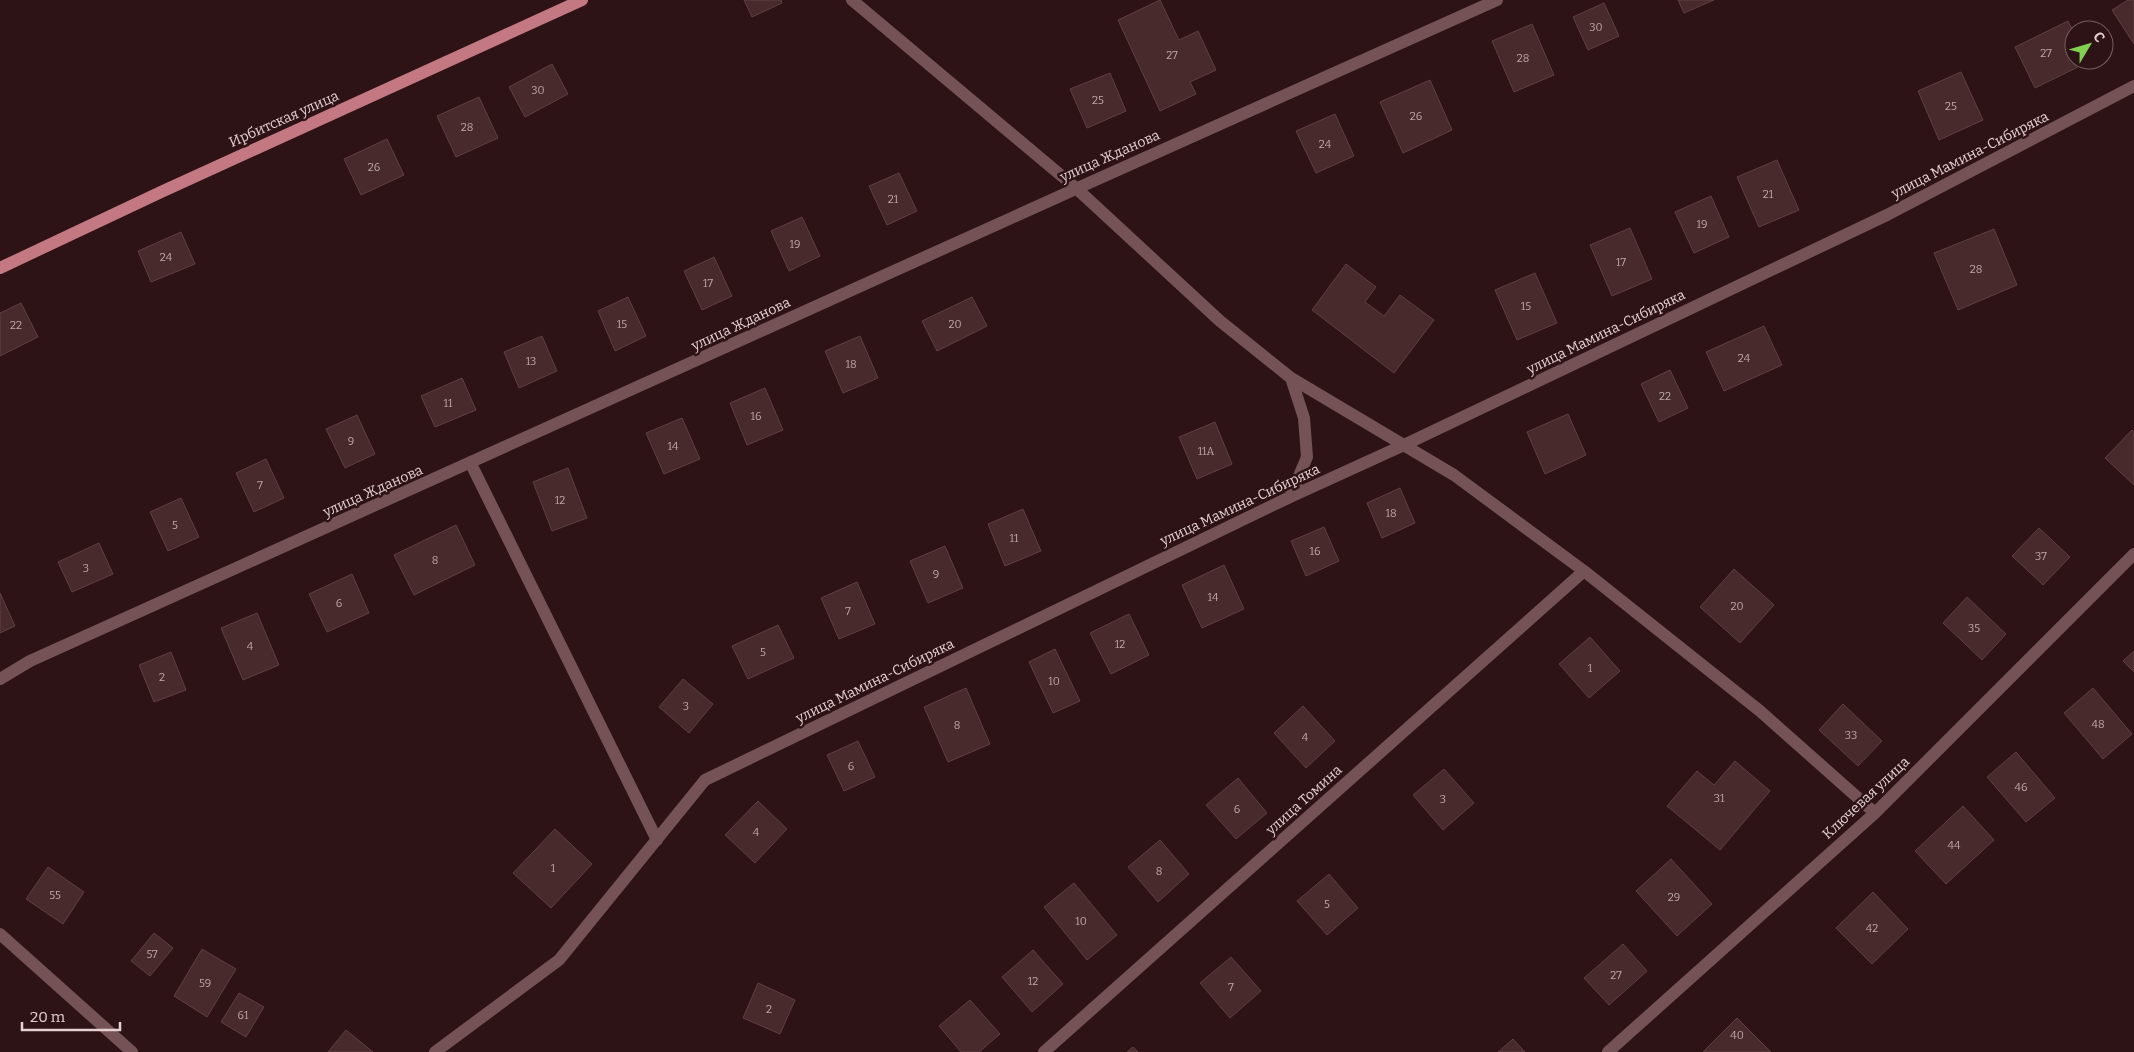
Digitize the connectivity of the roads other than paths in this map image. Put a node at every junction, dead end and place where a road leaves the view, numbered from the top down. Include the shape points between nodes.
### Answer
1 (582, 0) edge
2 (852, 0) edge
3 (1497, 0) edge
4 (2134, 86) edge
5 (1076, 188) junction
6 (0, 268) edge
7 (1291, 378) junction
8 (1404, 445) junction
9 (471, 464) junction
10 (1290, 497) junction
11 (2134, 554) edge
12 (1584, 571) junction
13 (0, 679) edge
14 (1875, 813) junction
15 (657, 840) junction
16 (0, 934) edge
17 (132, 1052) edge
18 (435, 1052) edge
19 (1044, 1052) edge
20 (1608, 1052) edge

1 - 6 main road, Ирбитская улица
2 - 5 street
3 - 5 street, улица Жданова
4 - 8 street, улица Мамина-Сибиряка via 1887,215
5 - 7 street via 1220,321
5 - 9 street, улица Жданова
7 - 8 street
7 - 10 street via 1304,418 1307,457
8 - 10 street, улица Мамина-Сибиряка
8 - 12 street via 1454,475
9 - 13 street, улица Жданова via 30,661
9 - 15 street
10 - 15 street, улица Мамина-Сибиряка via 705,780
11 - 14 street, Ключевая улица
12 - 14 street via 1760,711
12 - 19 street, улица Томина
14 - 20 street, Ключевая улица
15 - 18 street, улица Мамина-Сибиряка via 560,960
16 - 17 street

